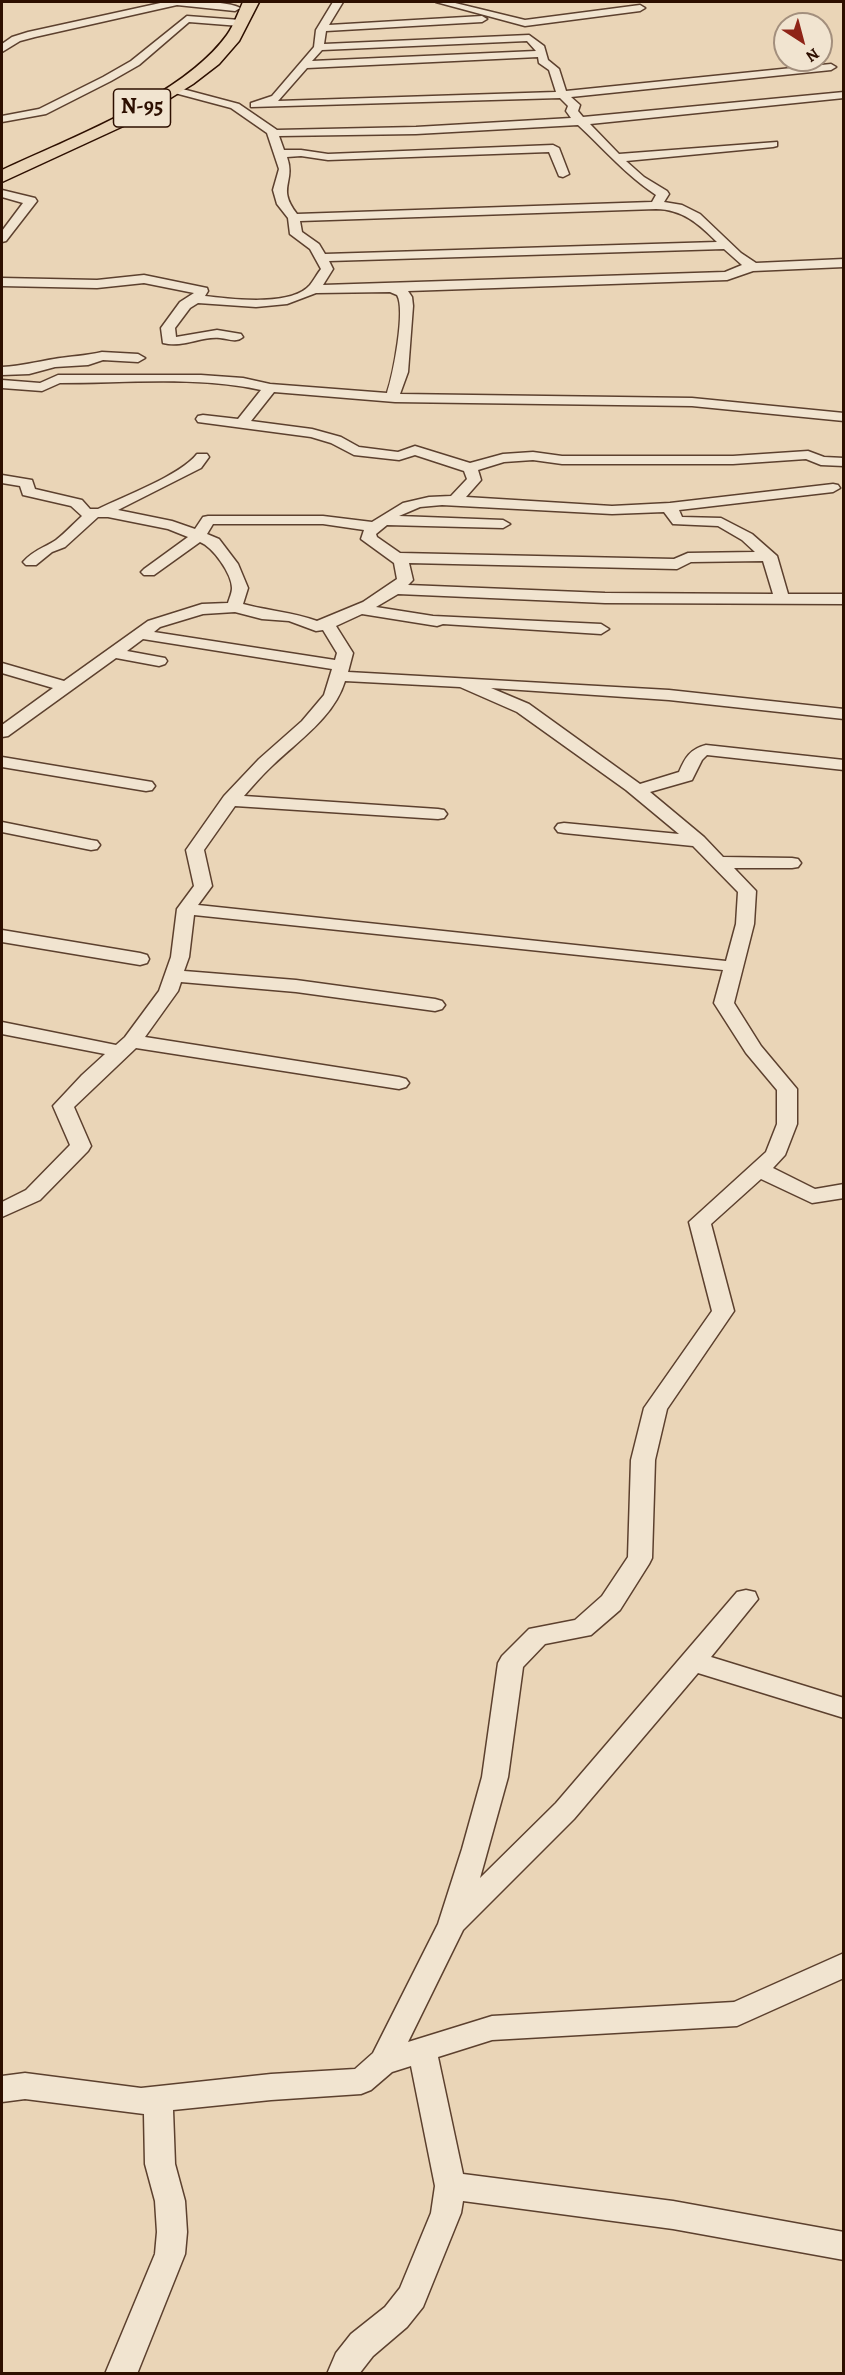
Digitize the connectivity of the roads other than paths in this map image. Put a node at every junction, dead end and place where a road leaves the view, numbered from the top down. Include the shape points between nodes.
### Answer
1 (177, 2) edge
2 (338, 2) edge
3 (441, 2) edge
4 (640, 8) dead end
5 (246, 11) edge
6 (504, 17) junction
7 (323, 28) junction
8 (319, 47) junction
9 (2, 49) edge
10 (543, 54) junction
11 (304, 65) junction
12 (783, 72) edge
13 (175, 90) junction
14 (562, 95) junction
15 (843, 95) edge
16 (255, 105) junction
17 (240, 110) junction
18 (2, 118) edge
19 (583, 123) junction
20 (273, 133) junction
21 (773, 144) dead end
22 (280, 154) junction
23 (616, 158) junction
24 (563, 174) dead end
25 (2, 177) edge
26 (2, 194) edge
27 (656, 205) junction
28 (294, 218) junction
29 (2, 238) edge
30 (727, 244) junction
31 (321, 258) junction
32 (843, 263) edge
33 (753, 267) junction
34 (2, 282) edge
35 (392, 288) junction
36 (314, 289) junction
37 (196, 299) junction
38 (236, 337) dead end
39 (138, 358) dead end
40 (2, 370) edge
41 (2, 384) edge
42 (270, 388) junction
43 (395, 398) junction
44 (843, 417) edge
45 (203, 419) dead end
46 (241, 424) junction
47 (202, 457) dead end
48 (843, 462) edge
49 (470, 468) junction
50 (2, 479) edge
51 (833, 488) dead end
52 (455, 501) junction
53 (670, 507) junction
54 (98, 513) junction
55 (380, 524) junction
56 (503, 524) dead end
57 (198, 536) junction
58 (769, 556) junction
59 (398, 558) junction
60 (31, 562) dead end
61 (149, 572) dead end
62 (395, 589) junction
63 (782, 599) junction
64 (843, 599) edge
65 (235, 607) junction
66 (363, 610) junction
67 (327, 624) junction
68 (601, 629) dead end
69 (139, 634) junction
70 (112, 653) junction
71 (159, 661) dead end
72 (2, 668) edge
73 (341, 671) junction
74 (463, 682) junction
75 (65, 686) junction
76 (843, 714) edge
77 (2, 732) edge
78 (2, 762) edge
79 (843, 765) edge
80 (146, 786) dead end
81 (637, 790) junction
82 (230, 800) junction
83 (438, 814) dead end
84 (2, 827) edge
85 (564, 828) dead end
86 (698, 841) junction
87 (91, 846) dead end
88 (718, 862) junction
89 (792, 863) dead end
90 (186, 909) junction
91 (2, 936) edge
92 (140, 959) dead end
93 (720, 965) dead end
94 (173, 976) junction
95 (435, 1005) dead end
96 (2, 1028) edge
97 (126, 1046) junction
98 (399, 1083) dead end
99 (758, 1170) junction
100 (843, 1191) edge
101 (2, 1210) edge
102 (746, 1599) dead end
103 (694, 1662) junction
104 (843, 1708) edge
105 (452, 1924) junction
106 (843, 1965) edge
107 (422, 2051) junction
108 (383, 2062) junction
109 (2, 2089) edge
110 (158, 2099) junction
111 (450, 2186) junction
112 (843, 2246) edge
113 (121, 2373) edge
114 (343, 2373) edge

1 - 5 street
1 - 9 street via 32,34
2 - 7 street
3 - 6 street
4 - 6 street via 525,23
5 - 13 highway, N-95 via 233,38 208,65
5 - 18 street via 187,19 135,63 107,79 42,112
6 - 7 street
7 - 8 street via 317,34
8 - 10 street via 529,38
8 - 11 street
10 - 11 street
10 - 14 street via 543,62 554,69
11 - 16 street via 276,98
12 - 14 street
13 - 17 street
13 - 25 highway, N-95
14 - 16 street
14 - 19 street via 574,105 574,116
15 - 19 street
16 - 17 street
17 - 20 street
19 - 20 street
19 - 23 street
20 - 22 street
21 - 23 street
22 - 24 street via 328,157 553,148
22 - 28 street via 285,169 279,190
23 - 27 street via 663,194
26 - 29 street via 31,201
27 - 28 street
27 - 30 street via 667,204 699,217
28 - 31 street via 296,234 314,247
30 - 31 street
30 - 33 street
31 - 36 street via 327,269
32 - 33 street
33 - 35 street via 727,276
34 - 37 street via 97,284 144,279 202,291
35 - 36 street
35 - 43 street via 402,292 407,306 401,372 392,397
36 - 37 street via 304,295 264,302
37 - 38 street via 185,305 168,328 168,340 217,334
39 - 40 street via 102,356 29,370
41 - 42 street via 42,387 58,379 149,377 243,382
42 - 43 street
42 - 46 street
43 - 44 street via 692,402
45 - 46 street
46 - 49 street via 326,436 354,451 399,456 424,451
47 - 54 street via 181,474
48 - 49 street via 820,461 808,455 733,460 562,460 533,456 503,458
49 - 52 street via 474,480
50 - 54 street via 27,483 28,492 77,503 83,511
51 - 53 street
52 - 53 street via 612,510
52 - 55 street via 425,499 392,512
53 - 58 street via 674,518 682,522 721,522
54 - 57 street via 172,525
54 - 60 street
55 - 56 street
55 - 57 street via 208,520
55 - 59 street via 369,533 369,539
57 - 61 street
57 - 65 street via 214,542 230,564 240,588
58 - 59 street via 688,558 676,564
58 - 63 street
59 - 62 street via 405,580
62 - 63 street via 605,598
62 - 66 street
63 - 64 street
65 - 67 street via 292,617 316,626
65 - 69 street via 202,609 154,624
66 - 67 street
66 - 68 street via 437,621
67 - 73 street via 345,653
69 - 70 street
69 - 73 street
70 - 71 street
70 - 75 street
72 - 75 street
73 - 74 street
73 - 82 street via 332,696 308,725
74 - 76 street via 669,695
74 - 81 street via 523,708
75 - 77 street
78 - 80 street
79 - 81 street via 706,750 694,757 686,776
81 - 86 street
82 - 83 street
82 - 90 street via 195,850 203,886
84 - 87 street
85 - 86 street
86 - 88 street
88 - 89 street
88 - 99 street via 747,891 745,924 724,1003 753,1049 787,1089 788,1124 775,1155
90 - 93 street
90 - 94 street via 180,957
91 - 92 street
94 - 95 street via 296,986
94 - 97 street via 168,991
96 - 97 street
97 - 98 street
97 - 101 street via 88,1078 63,1106 81,1146 33,1195
99 - 100 street via 812,1196
99 - 105 street via 700,1222 723,1311 656,1408 643,1460 640,1558 611,1603 582,1628 538,1636 511,1663 495,1777
102 - 103 street
103 - 104 street
103 - 105 street via 566,1811
105 - 108 street
106 - 107 street via 737,2014 492,2028
107 - 108 street
107 - 111 street
108 - 110 street via 361,2080
109 - 110 street via 25,2086 141,2101
110 - 113 street via 160,2164 170,2201 170,2254
111 - 112 street via 673,2215
111 - 114 street via 446,2213 412,2297 396,2318 362,2345

